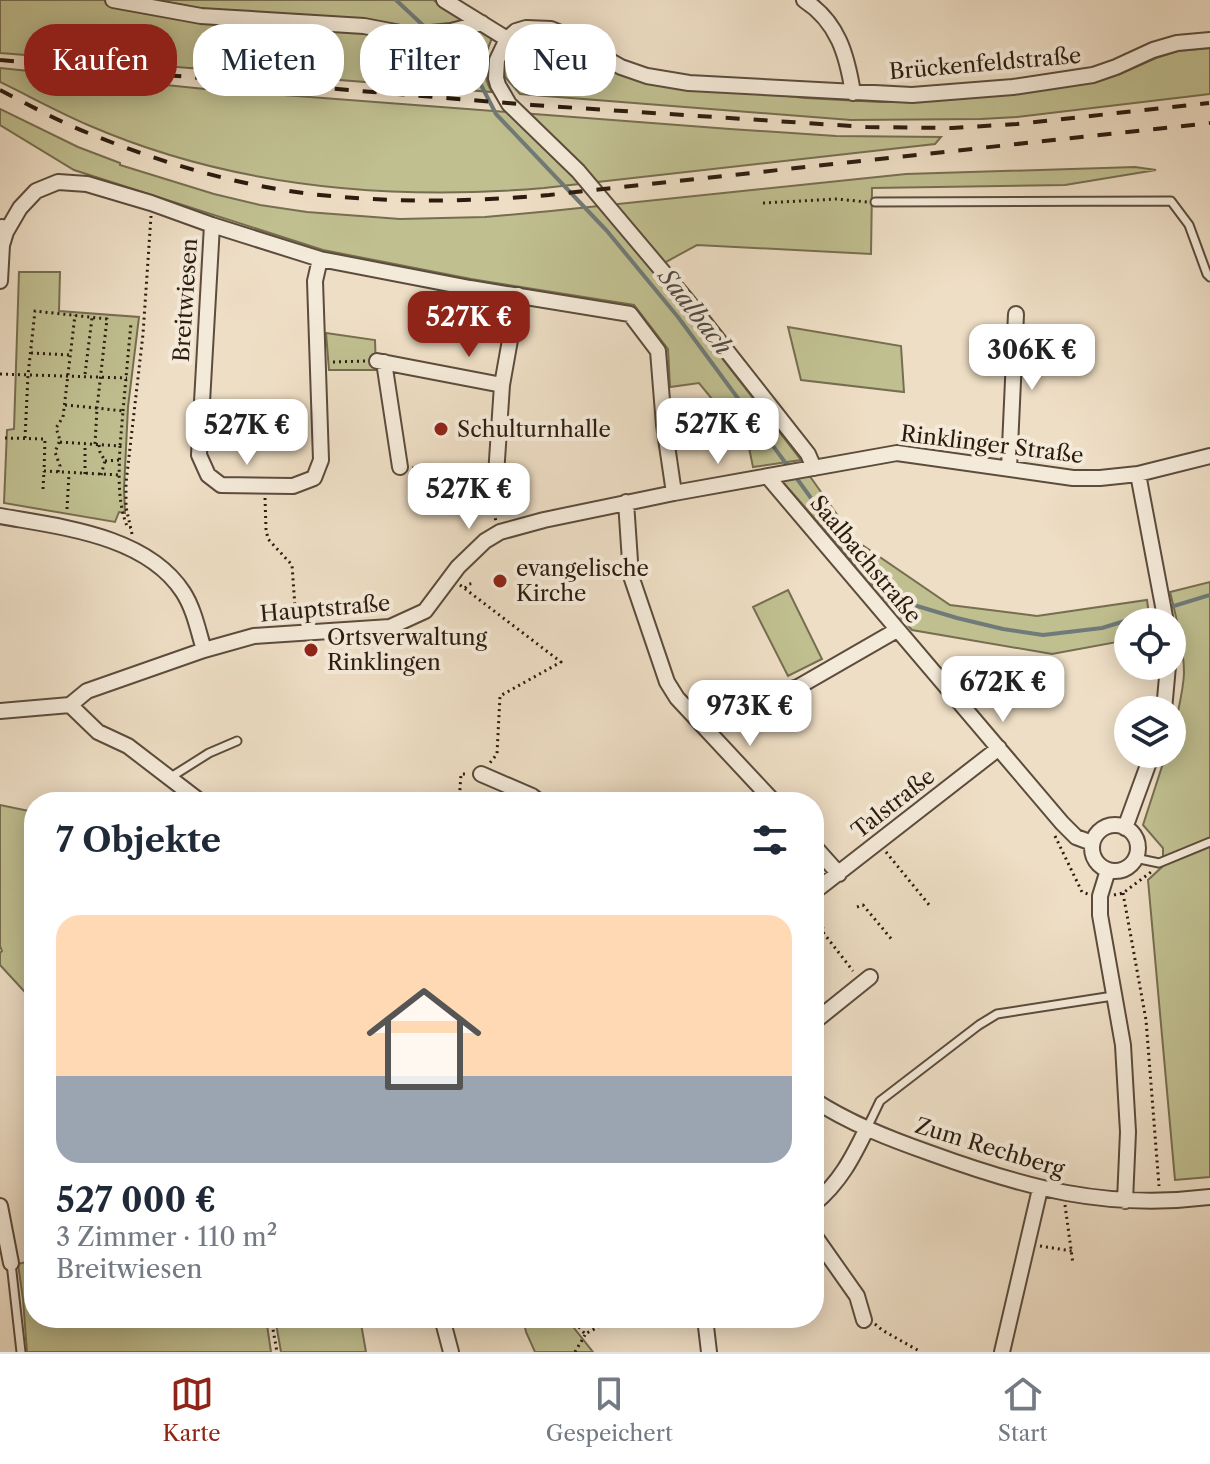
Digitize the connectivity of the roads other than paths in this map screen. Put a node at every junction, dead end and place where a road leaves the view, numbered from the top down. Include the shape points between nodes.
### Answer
1 (113, 0) edge
2 (444, 0) edge
3 (804, 0) edge
4 (482, 23) junction
5 (505, 38) edge
6 (1210, 40) edge
7 (505, 43) edge
8 (616, 64) edge
9 (853, 93) junction
10 (875, 202) road end
11 (212, 225) junction
12 (3, 228) edge
13 (320, 259) junction
14 (1210, 277) edge
15 (0, 281) edge
16 (518, 295) junction
17 (1016, 314) dead end
18 (502, 385) junction
19 (1210, 456) edge
20 (400, 467) road end
21 (810, 469) junction
22 (1009, 469) junction
23 (1138, 474) junction
24 (496, 475) road end
25 (771, 476) junction
26 (674, 493) junction
27 (626, 502) junction
28 (0, 516) edge
29 (1163, 608) edge
30 (897, 630) junction
31 (204, 650) junction
32 (70, 705) junction
33 (0, 711) edge
34 (698, 719) junction
35 (237, 741) dead end
36 (999, 748) junction
37 (1147, 768) edge
38 (481, 774) road end
39 (169, 779) junction
40 (187, 792) edge
41 (523, 792) edge
42 (765, 792) edge
43 (1125, 828) junction
44 (1210, 842) edge
45 (1092, 843) junction
46 (824, 857) edge
47 (1135, 858) junction
48 (1108, 870) junction
49 (839, 874) junction
50 (824, 885) edge
51 (870, 977) dead end
52 (1115, 996) junction
53 (824, 1014) edge
54 (824, 1105) edge
55 (867, 1128) junction
56 (1040, 1189) junction
57 (824, 1196) edge
58 (1210, 1197) edge
59 (1125, 1201) junction
60 (0, 1206) edge
61 (824, 1249) edge
62 (11, 1263) joint
63 (864, 1320) road end
64 (445, 1328) edge
65 (706, 1328) edge
66 (21, 1352) edge
67 (451, 1352) edge
68 (709, 1352) edge
69 (1002, 1352) edge

1 - 4 street via 201,16 364,26 411,35
2 - 4 street
3 - 9 street via 839,37
4 - 5 street
6 - 9 street, Brückenfeldstraße via 1153,50 1093,75 1013,87 912,95
7 - 21 street via 496,78 509,104 578,171 686,299 808,454
8 - 9 street, Brückenfeldstraße via 689,83
10 - 14 lane via 1171,201 1189,225
11 - 12 street, Breitwiesen via 87,184 58,182 36,191
11 - 13 street, Breitwiesen
11 - 13 street, Breitwiesen via 199,455 208,475 221,485 293,486 314,478 321,460 315,281
12 - 15 street
13 - 16 street, Breitwiesen
16 - 18 street
16 - 26 street, Breitwiesen via 630,314 643,328 658,351
17 - 22 street
18 - 20 street via 380,362
18 - 24 street
19 - 23 street, Rinklinger Straße
21 - 22 street, Rinklinger Straße via 897,453
21 - 25 street, Rinklinger Straße
22 - 23 street, Rinklinger Straße via 1073,478
23 - 29 street
25 - 26 street, Hauptstraße
25 - 30 street, Saalbachstraße
26 - 27 street, Hauptstraße
27 - 31 street, Hauptstraße via 500,532 458,567 425,611 390,627 254,636
27 - 34 street via 631,576 667,682
28 - 31 street via 109,540 155,564 184,593
30 - 34 street via 798,687
30 - 36 street, Saalbachstraße
31 - 32 street, Hauptstraße via 87,691
32 - 33 street, Hauptstraße
32 - 39 street via 98,732 128,746
34 - 42 street
35 - 39 lane
36 - 45 street, Saalbachstraße via 1062,823
36 - 49 street, Talstraße
37 - 43 street
38 - 41 street
39 - 40 street
43 - 45 street via 1105,827
43 - 47 street via 1137,844
44 - 47 lane via 1159,863
45 - 48 street, Saalbachstraße via 1097,862
46 - 49 street
47 - 48 street via 1127,868
48 - 52 street via 1100,915
49 - 50 street, Talstraße
51 - 53 street
52 - 55 lane via 997,1014 880,1101
52 - 59 street via 1128,1132
54 - 55 street, Zum Rechberg
55 - 56 street, Zum Rechberg
55 - 57 street via 848,1167
56 - 59 street, Zum Rechberg
56 - 69 street
58 - 59 street, Zum Rechberg
60 - 62 street
61 - 63 street via 857,1296
62 - 66 lane
64 - 67 street
65 - 68 street

